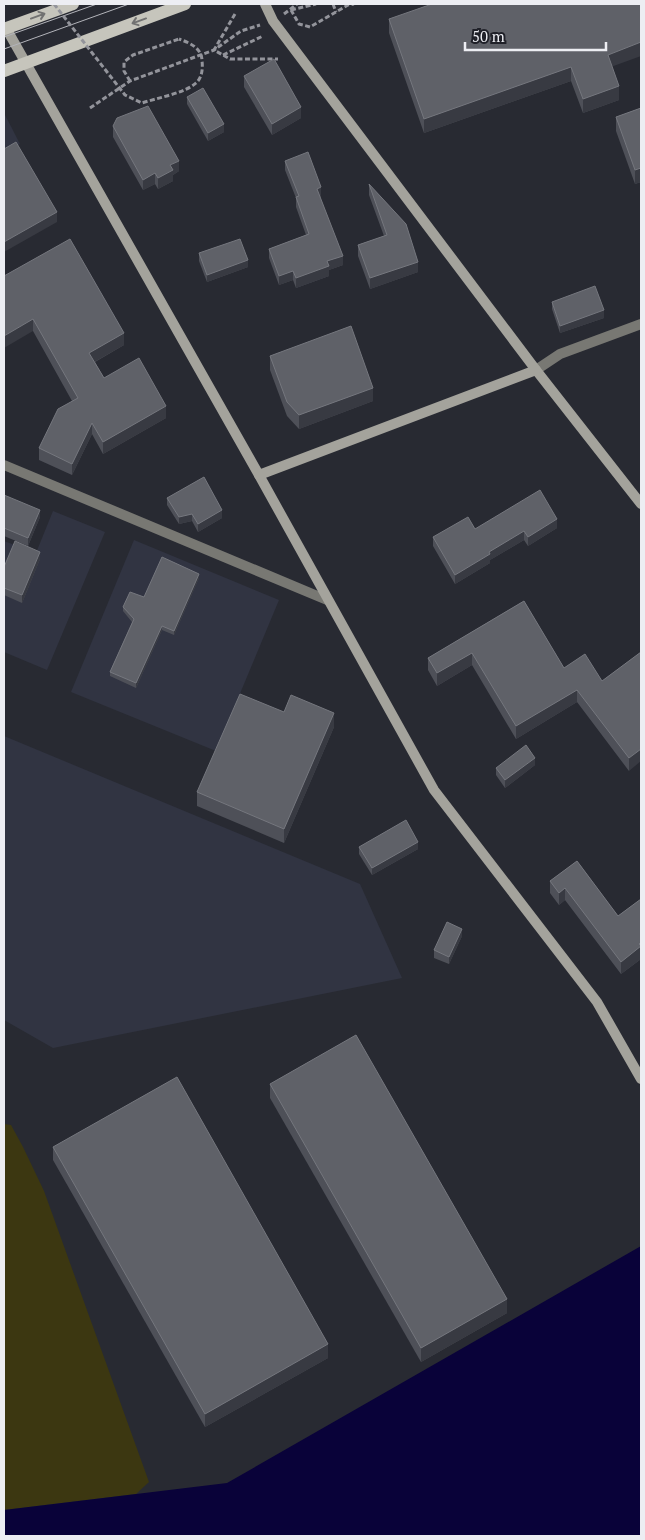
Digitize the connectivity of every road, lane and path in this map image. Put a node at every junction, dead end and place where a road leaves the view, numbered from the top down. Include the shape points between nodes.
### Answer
1 (54, 4) edge
2 (73, 4) edge
3 (184, 4) edge
4 (265, 4) edge
5 (297, 4) edge
6 (316, 4) edge
7 (333, 4) edge
8 (354, 4) edge
9 (291, 10) junction
10 (336, 12) junction
11 (235, 14) dead end
12 (273, 21) junction
13 (5, 28) edge
14 (262, 36) dead end
15 (214, 50) junction
16 (223, 55) junction
17 (278, 59) dead end
18 (25, 63) junction
19 (4, 71) edge
20 (130, 81) junction
21 (90, 108) dead end
22 (641, 324) edge
23 (536, 370) junction
24 (4, 465) edge
25 (259, 475) junction
26 (641, 504) edge
27 (327, 600) junction
28 (641, 1079) edge

1 - 20 path, bridge via 126,95 142,103 198,82 203,70 202,56 194,45 179,39 133,55 124,62 124,71
13 -> 2 main road
3 -> 18 main road
4 - 12 street
5 - 9 path
6 - 9 path
7 - 10 path
8 - 10 path
9 - 10 path via 299,24 310,27
9 - 12 path
11 - 15 path
12 - 15 path via 242,31
12 - 23 street
13 - 18 street
14 - 16 path
15 - 16 path
15 - 20 path
16 - 17 path via 230,59
18 - 19 main road
18 - 25 street
20 - 21 path
22 - 23 street via 560,354
23 - 25 street
23 - 26 street
24 - 27 street
25 - 27 street
27 - 28 street via 434,790 597,1002

